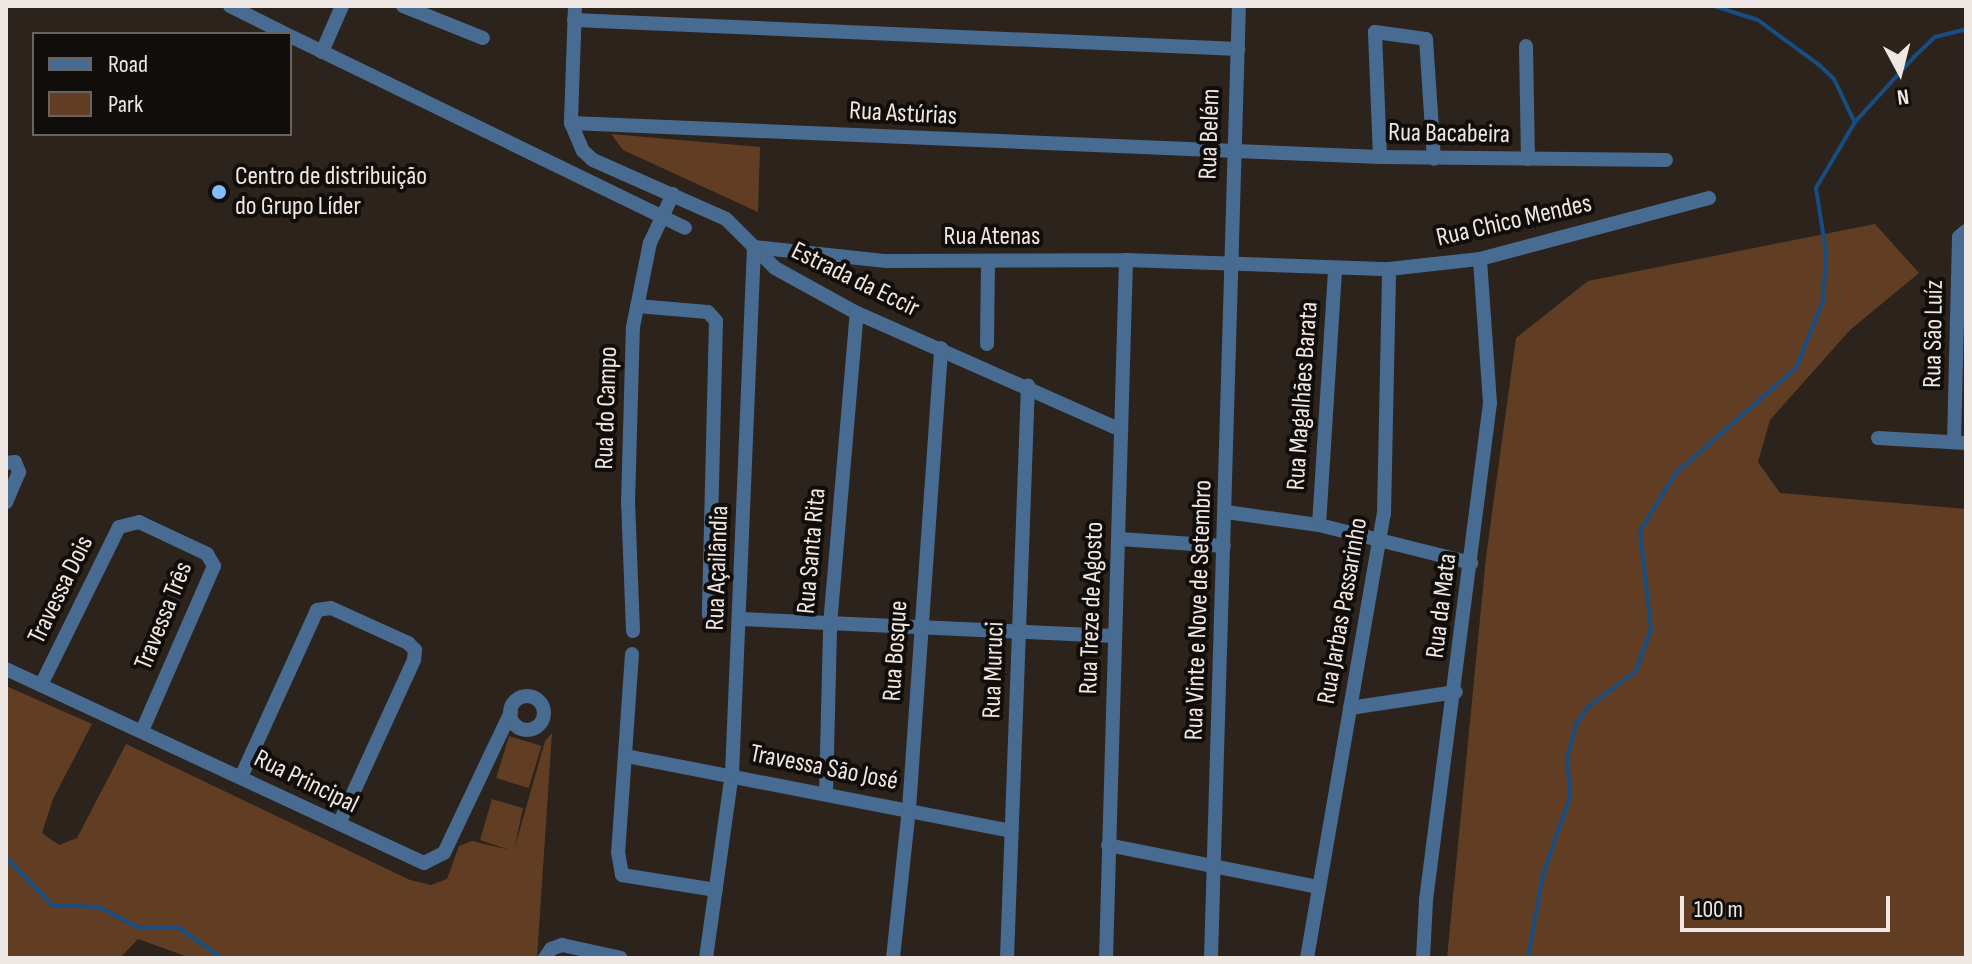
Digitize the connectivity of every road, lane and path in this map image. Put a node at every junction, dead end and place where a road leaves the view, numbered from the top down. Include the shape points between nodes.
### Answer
1 (230, 6) edge
2 (342, 6) edge
3 (403, 6) edge
4 (1239, 6) edge
5 (245, 10) edge
6 (575, 13) edge
7 (283, 32) edge
8 (292, 37) edge
9 (483, 38) dead end
10 (1526, 46) dead end
11 (1238, 49) junction
12 (322, 52) junction
13 (571, 123) junction
14 (1233, 152) junction
15 (1380, 157) junction
16 (1434, 159) junction
17 (1528, 159) junction
18 (1666, 160) dead end
19 (673, 194) junction
20 (1709, 198) dead end
21 (660, 216) junction
22 (685, 228) dead end
23 (1966, 231) edge
24 (754, 247) junction
25 (1480, 259) junction
26 (1126, 260) junction
27 (988, 262) junction
28 (1231, 263) junction
29 (1389, 269) junction
30 (1335, 270) junction
31 (637, 306) junction
32 (857, 313) junction
33 (987, 344) dead end
34 (941, 348) junction
35 (1028, 385) junction
36 (1121, 430) junction
37 (1878, 438) dead end
38 (1960, 442) edge
39 (10, 462) edge
40 (6, 502) edge
41 (1226, 512) junction
42 (1319, 525) junction
43 (173, 538) joint
44 (1380, 538) junction
45 (1119, 539) junction
46 (1224, 546) junction
47 (1471, 563) junction
48 (709, 614) dead end
49 (740, 619) junction
50 (830, 625) junction
51 (921, 628) junction
52 (1020, 630) junction
53 (633, 631) dead end
54 (1114, 636) junction
55 (632, 654) dead end
56 (6, 669) edge
57 (41, 685) junction
58 (1456, 692) junction
59 (1350, 708) junction
60 (511, 712) dead end
61 (142, 731) junction
62 (626, 756) junction
63 (732, 774) junction
64 (241, 777) junction
65 (826, 794) junction
66 (909, 809) junction
67 (339, 824) junction
68 (1011, 831) junction
69 (1108, 845) junction
70 (1213, 867) junction
71 (1319, 887) junction
72 (716, 890) junction
73 (545, 958) edge
74 (621, 958) edge
75 (706, 958) edge
76 (893, 958) edge
77 (1007, 958) edge
78 (1106, 958) edge
79 (1211, 958) edge
80 (1307, 958) edge
81 (1423, 958) edge

1 - 5 street
2 - 12 street
3 - 9 street
4 - 11 street, Rua Belém
5 - 7 street
6 - 11 street
6 - 13 street
8 - 12 street
10 - 17 street
11 - 14 street, Rua Belém
12 - 21 street
13 - 14 street, Rua Astúrias
13 - 19 street, Estrada da Eccir via 583,151
14 - 15 street, Rua Bacabeira
14 - 28 street, Rua Belém
15 - 16 street, Rua Bacabeira
15 - 16 street via 1375,32 1424,37
16 - 17 street, Rua Bacabeira
17 - 18 street, Rua Bacabeira
19 - 21 street, Rua do Campo
19 - 24 street, Estrada da Eccir via 726,219
20 - 25 street, Rua Chico Mendes
21 - 22 street
21 - 31 street, Rua do Campo
23 - 38 street, Rua São Luíz via 1959,237
24 - 27 street, Rua Atenas via 886,261
24 - 32 street, Estrada da Eccir via 775,268
24 - 49 street, Rua Açailândia
25 - 29 street, Rua Chico Mendes
25 - 47 street, Rua da Mata via 1490,403
26 - 27 street, Rua Atenas
26 - 28 street, Rua Atenas
26 - 36 street, Rua Treze de Agosto
27 - 33 street
28 - 30 street, Rua Chico Mendes
28 - 41 street, Rua Vinte e Nove de Setembro
29 - 30 street, Rua Chico Mendes
29 - 44 street, Rua Jarbas Passarinho via 1388,481
30 - 42 street, Rua Magalhães Barata
31 - 48 street via 708,312 716,321
31 - 53 street, Rua do Campo via 629,443
32 - 34 street, Estrada da Eccir
32 - 50 street, Rua Santa Rita
34 - 35 street, Estrada da Eccir
34 - 51 street, Rua Bosque
35 - 36 street, Estrada da Eccir
35 - 52 street, Rua Muruci
36 - 45 street, Rua Treze de Agosto
37 - 38 street
39 - 40 street via 19,472
41 - 42 street
41 - 46 street, Rua Vinte e Nove de Setembro
42 - 44 street
43 - 57 street, Travessa Dois via 139,522 119,527
43 - 61 street, Travessa Três via 207,554 213,574
44 - 47 street
44 - 59 street, Rua Jarbas Passarinho
45 - 46 street
45 - 54 street, Rua Treze de Agosto
46 - 70 street, Rua Vinte e Nove de Setembro
47 - 58 street, Rua da Mata
49 - 50 street
49 - 63 street, Rua Açailândia
50 - 51 street
50 - 65 street, Rua Santa Rita
51 - 52 street
51 - 66 street, Rua Bosque
52 - 54 street
52 - 68 street, Rua Muruci
54 - 69 street, Rua Treze de Agosto
55 - 62 street
56 - 57 street, Rua Principal
57 - 61 street, Rua Principal
58 - 59 street
58 - 81 street, Rua da Mata via 1426,900
59 - 71 street, Rua Jarbas Passarinho
60 - 67 street, Rua Principal via 444,853 434,861 414,860
61 - 64 street, Rua Principal
62 - 63 street, Travessa São José
62 - 72 street via 618,852 622,875
63 - 65 street, Travessa São José
63 - 72 street, Rua Açailândia
64 - 67 street, Rua Principal
64 - 67 street via 317,610 331,608 370,626 415,650
65 - 66 street, Travessa São José
66 - 68 street, Travessa São José
66 - 76 street, Rua Bosque
68 - 77 street, Rua Muruci
69 - 70 street
69 - 78 street, Rua Treze de Agosto
70 - 71 street
70 - 79 street, Rua Vinte e Nove de Setembro
71 - 80 street, Rua Jarbas Passarinho
72 - 75 street
73 - 74 street via 562,945

